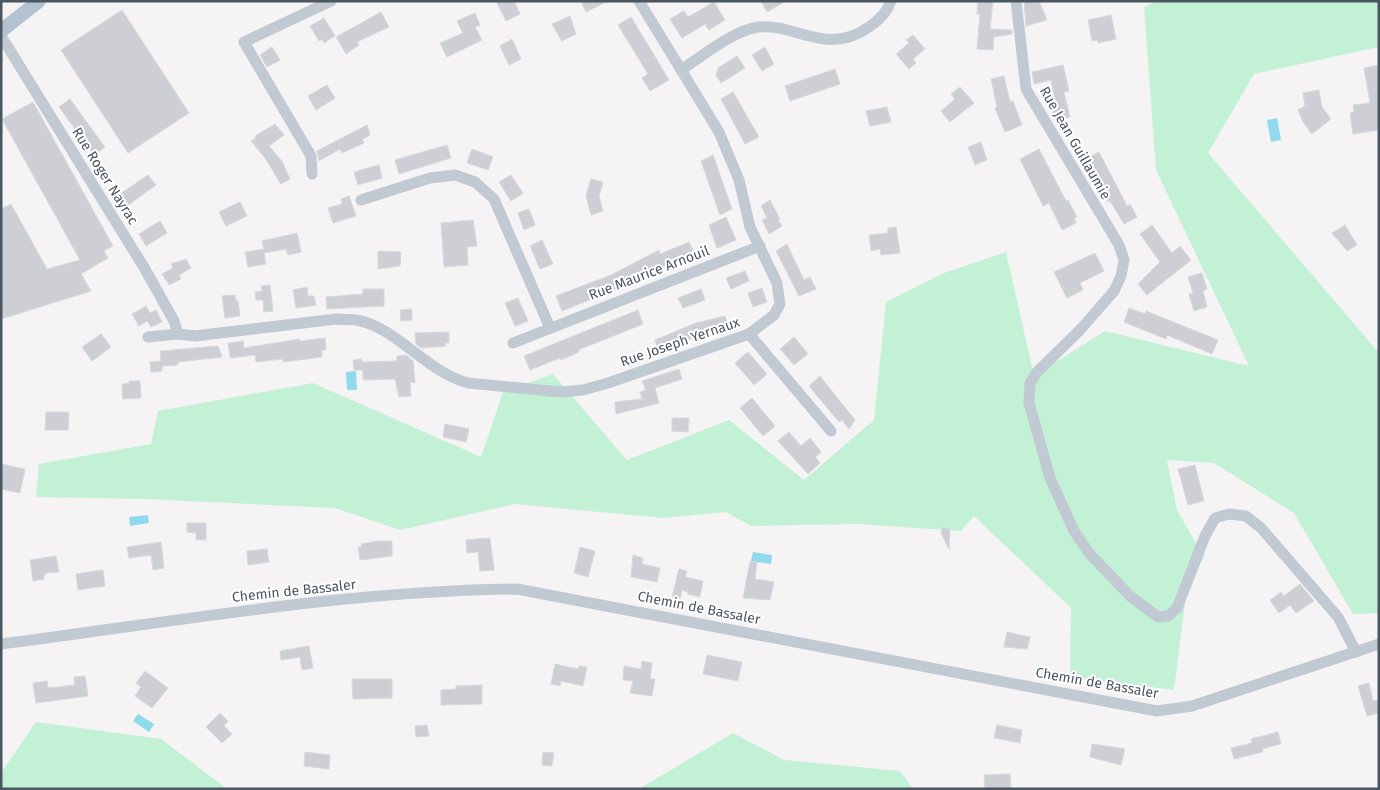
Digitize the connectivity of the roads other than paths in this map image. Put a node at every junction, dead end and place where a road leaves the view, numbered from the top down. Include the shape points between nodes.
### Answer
1 (39, 1) edge
2 (331, 1) edge
3 (639, 1) edge
4 (890, 1) edge
5 (1016, 1) edge
6 (1, 31) edge
7 (1, 36) edge
8 (681, 70) junction
9 (312, 174) dead end
10 (361, 200) dead end
11 (760, 246) junction
12 (550, 328) junction
13 (178, 334) junction
14 (749, 334) junction
15 (148, 337) dead end
16 (513, 342) dead end
17 (831, 431) dead end
18 (1, 644) edge
19 (1379, 644) edge
20 (1356, 652) junction

1 - 6 main road
2 - 9 street via 244,42 311,156
3 - 8 street, Rue Joseph Yernaux
4 - 8 street via 879,20 859,34 839,39 814,39 757,27 741,32
5 - 20 street, Rue Jean Guillaumie via 1026,89 1119,245 1124,260 1114,291 1030,383 1028,403 1050,478 1080,538 1130,596 1158,617 1168,616 1177,608 1215,518 1229,514 1246,516 1261,528 1338,617
7 - 13 street, Rue Roger Nayrac via 145,269
8 - 11 street, Rue Joseph Yernaux via 719,132 739,180 750,227
10 - 12 street via 430,178 455,175 475,182 494,199
11 - 12 street, Rue Maurice Arnouil
11 - 14 street, Rue Joseph Yernaux via 777,283 780,304 774,315
12 - 16 street, Rue Maurice Arnouil
13 - 14 street, Rue Joseph Yernaux via 195,336 336,319 356,320 370,324 454,380 561,392 608,383
13 - 15 street
14 - 17 street
18 - 20 street, Chemin de Bassaler via 322,602 517,589 1157,711 1192,706
19 - 20 street, Chemin de Bassaler

